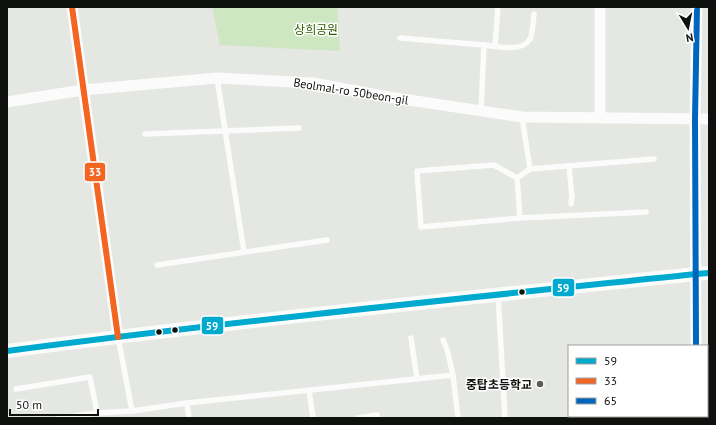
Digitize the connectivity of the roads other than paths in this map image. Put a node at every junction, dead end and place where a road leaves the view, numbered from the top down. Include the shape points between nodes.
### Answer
1 (72, 7) edge
2 (498, 7) edge
3 (600, 7) edge
4 (697, 7) edge
5 (534, 14) dead end
6 (400, 38) dead end
7 (484, 45) junction
8 (495, 46) junction
9 (217, 78) junction
10 (83, 90) junction
11 (7, 102) edge
12 (481, 111) junction
13 (522, 117) junction
14 (600, 118) junction
15 (695, 119) junction
16 (709, 119) edge
17 (299, 128) dead end
18 (225, 131) junction
19 (144, 134) dead end
20 (654, 159) dead end
21 (569, 166) junction
22 (530, 168) junction
23 (517, 178) junction
24 (570, 204) dead end
25 (646, 212) dead end
26 (520, 218) junction
27 (327, 240) dead end
28 (244, 252) junction
29 (157, 265) dead end
30 (702, 273) edge
31 (498, 294) junction
32 (118, 337) junction
33 (411, 338) dead end
34 (444, 340) dead end
35 (696, 345) edge
36 (7, 351) edge
37 (453, 375) junction
38 (417, 379) junction
39 (16, 389) dead end
40 (309, 390) junction
41 (187, 403) junction
42 (132, 411) junction
43 (97, 414) junction
44 (59, 418) edge
45 (189, 418) edge
46 (312, 418) edge
47 (358, 418) edge
48 (377, 418) edge
49 (458, 418) edge
50 (505, 418) edge

1 - 10 street
2 - 8 lane
3 - 14 street
4 - 15 street
5 - 8 lane via 530,40 521,47
6 - 7 lane
7 - 8 lane
7 - 12 lane
9 - 10 street, Beolmal-ro 50beon-gil
9 - 12 street, Beolmal-ro 50beon-gil via 313,83
9 - 18 lane
10 - 11 street, Beolmal-ro 50beon-gil
10 - 32 street
12 - 13 street, Beolmal-ro 50beon-gil
13 - 14 street, Beolmal-ro 50beon-gil
13 - 22 lane
14 - 15 street, Beolmal-ro 50beon-gil
15 - 16 street, Beolmal-ro 50beon-gil
15 - 30 street
17 - 18 lane
18 - 19 lane
18 - 28 lane
20 - 21 lane
21 - 22 lane
21 - 24 lane via 572,197
22 - 23 lane
23 - 26 lane
23 - 26 lane via 494,165 417,170 421,227
25 - 26 lane
27 - 28 lane
28 - 29 lane
30 - 31 street
30 - 35 street
31 - 32 street
31 - 50 lane
32 - 36 street
32 - 42 lane
33 - 38 lane
34 - 37 lane
37 - 38 lane
37 - 49 lane
38 - 40 lane
39 - 43 lane via 90,377
40 - 41 lane
40 - 46 lane
41 - 42 lane
41 - 45 lane
42 - 43 lane
43 - 44 lane
47 - 48 lane via 377,415

